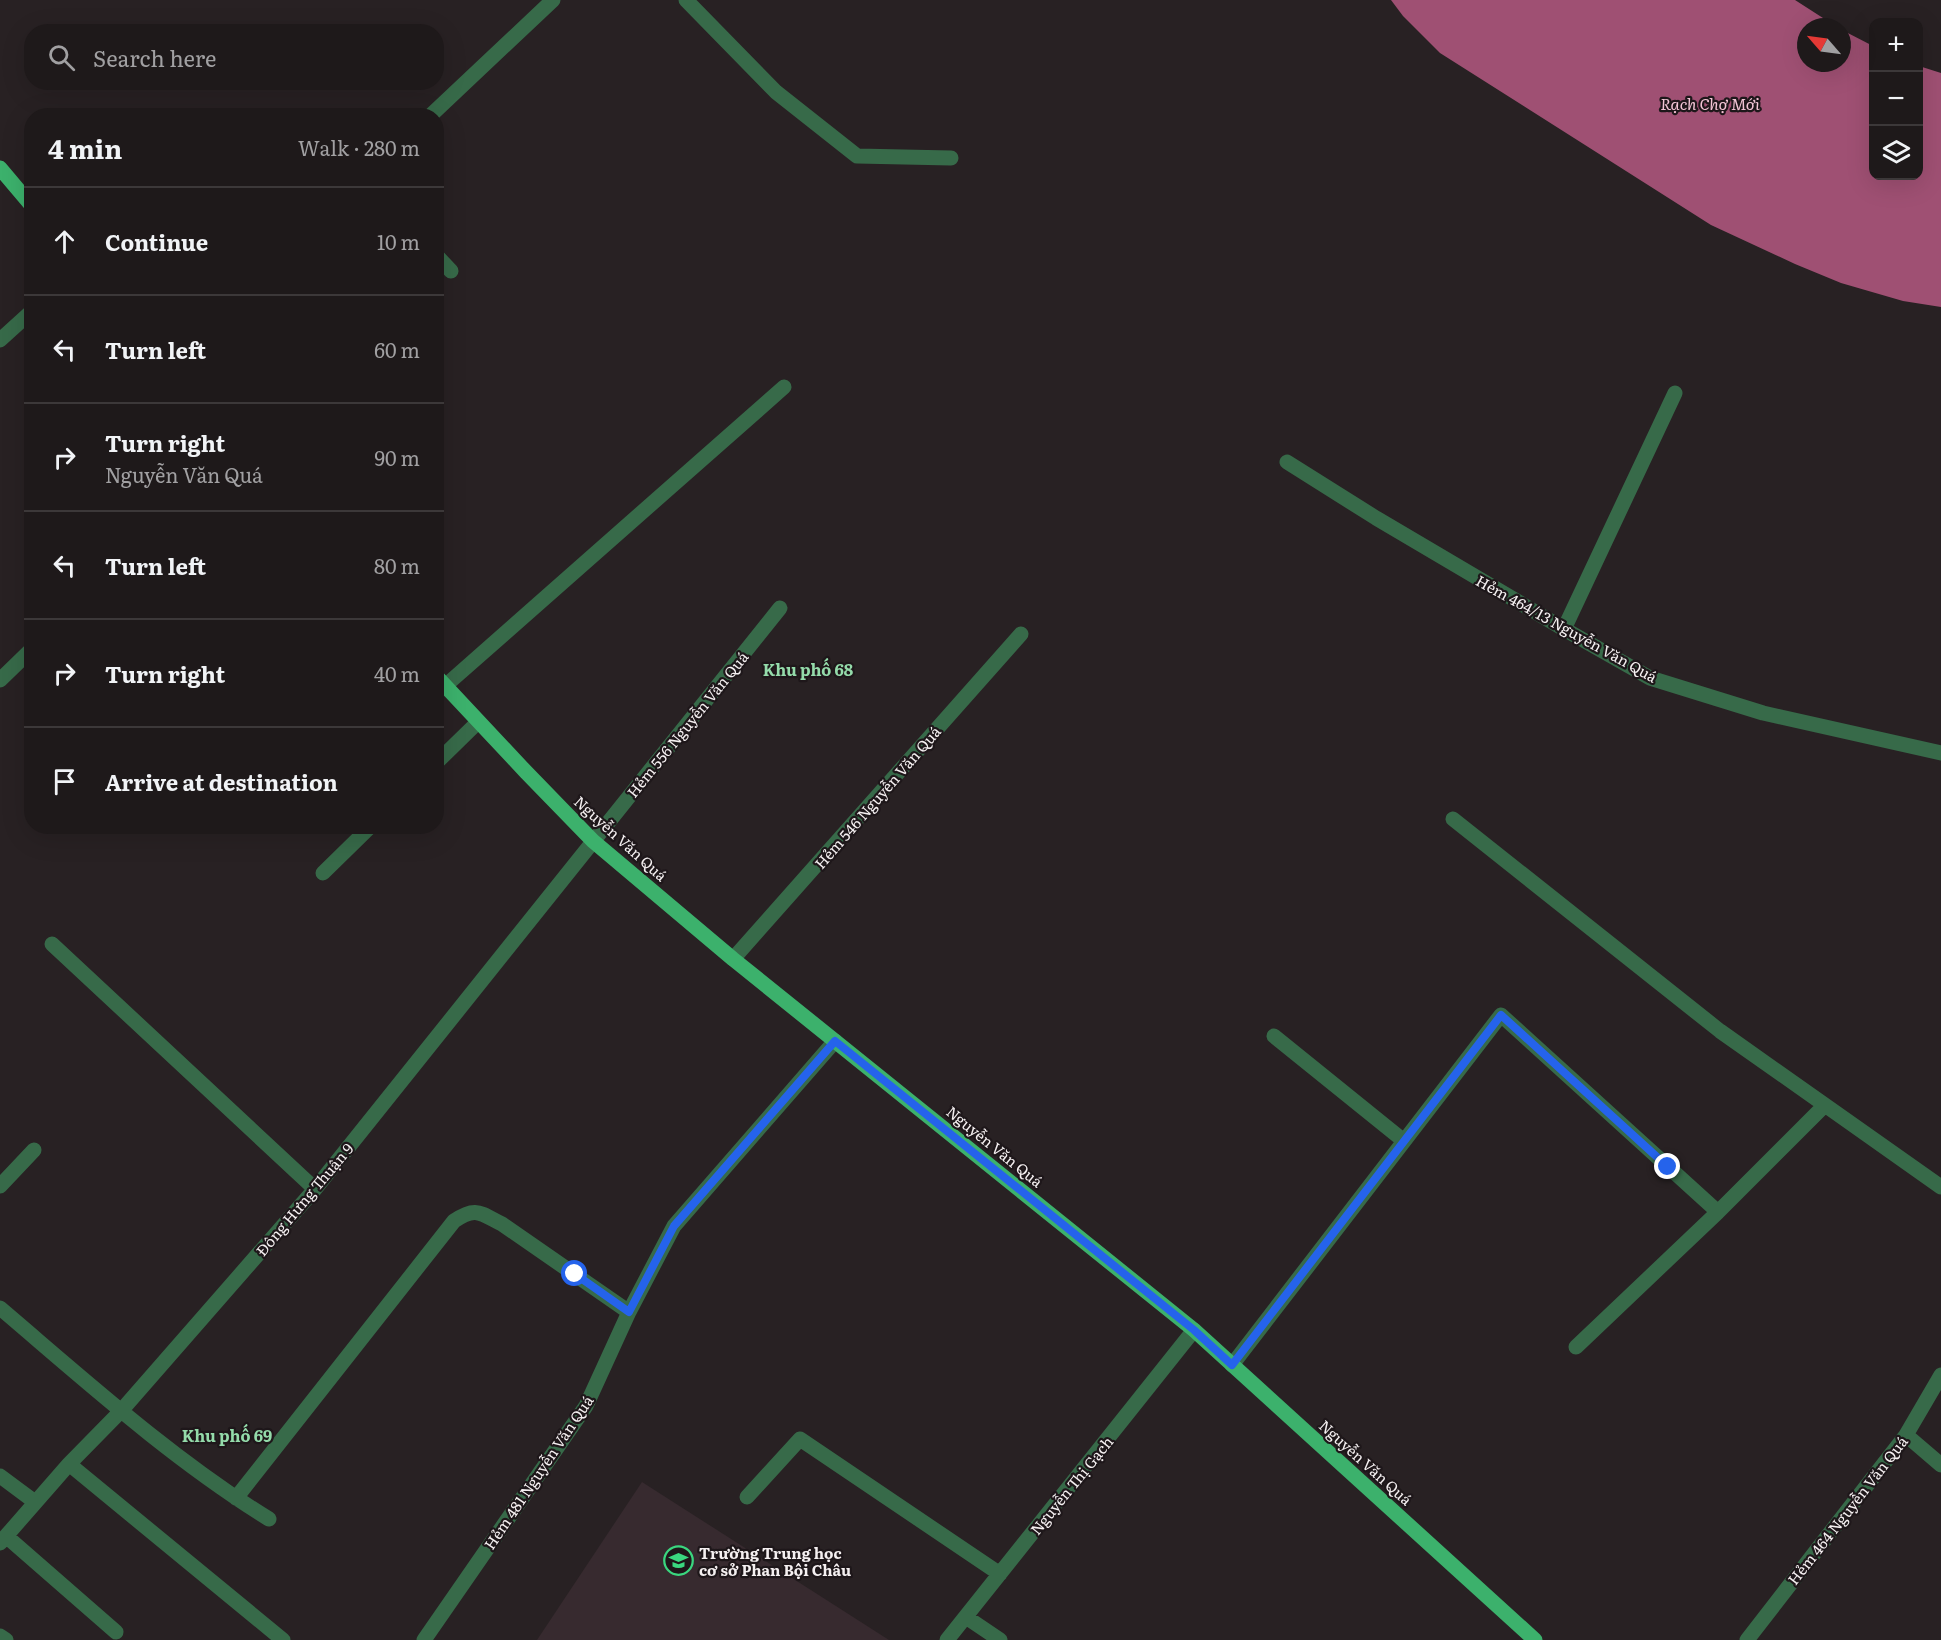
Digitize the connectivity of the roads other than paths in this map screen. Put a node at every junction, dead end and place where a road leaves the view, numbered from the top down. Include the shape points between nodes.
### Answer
1 (553, 0) edge
2 (686, 0) edge
3 (438, 108) edge
4 (951, 158) dead end
5 (0, 168) edge
6 (24, 196) edge
7 (444, 264) edge
8 (451, 271) dead end
9 (24, 318) edge
10 (0, 340) edge
11 (784, 387) dead end
12 (1675, 393) dead end
13 (1287, 462) dead end
14 (780, 608) dead end
15 (1564, 629) junction
16 (1021, 634) dead end
17 (24, 657) edge
18 (444, 678) edge
19 (0, 680) edge
20 (444, 684) edge
21 (478, 722) junction
22 (1941, 753) edge
23 (444, 755) edge
24 (1453, 819) dead end
25 (363, 834) edge
26 (593, 841) junction
27 (323, 873) dead end
28 (52, 944) dead end
29 (733, 959) junction
30 (1274, 1036) dead end
31 (835, 1041) junction
32 (1825, 1105) junction
33 (1404, 1141) junction
34 (34, 1150) dead end
35 (0, 1186) edge
36 (1941, 1187) edge
37 (315, 1189) junction
38 (1718, 1212) junction
39 (0, 1308) edge
40 (629, 1312) junction
41 (1194, 1330) junction
42 (1576, 1347) dead end
43 (1232, 1365) junction
44 (1941, 1375) edge
45 (121, 1411) junction
46 (1906, 1435) junction
47 (69, 1464) junction
48 (1941, 1465) edge
49 (0, 1476) edge
50 (747, 1497) dead end
51 (236, 1498) junction
52 (35, 1502) junction
53 (269, 1519) dead end
54 (3, 1540) edge
55 (1000, 1574) junction
56 (966, 1617) junction
57 (116, 1632) dead end
58 (0, 1636) edge
59 (6, 1640) edge
60 (283, 1640) edge
61 (424, 1640) edge
62 (947, 1640) edge
63 (1000, 1640) edge
64 (1535, 1640) edge
65 (1747, 1640) edge

1 - 3 street
2 - 4 street via 776,92 857,156
5 - 6 main road
7 - 8 street
9 - 10 street
11 - 18 street
12 - 15 street
13 - 15 street, Hẻm 464/13 Nguyễn Văn Quá
14 - 26 street, Hẻm 556 Nguyễn Văn Quá
15 - 22 street, Hẻm 464/13 Nguyễn Văn Quá via 1650,678 1763,713
16 - 29 street, Hẻm 546 Nguyễn Văn Quá
17 - 19 street
20 - 21 main road, Nguyễn Văn Quá
21 - 23 street
21 - 26 main road, Nguyễn Văn Quá
24 - 32 street via 1720,1031
25 - 27 street
26 - 29 main road, Nguyễn Văn Quá
26 - 37 street, Đông Hưng Thuận 9
28 - 37 street
29 - 31 main road, Nguyễn Văn Quá
30 - 33 street
31 - 40 street, Hẻm 481 Nguyễn Văn Quá via 674,1226
31 - 41 main road, Nguyễn Văn Quá
32 - 36 street
32 - 38 street
33 - 38 street via 1501,1015
33 - 43 street
34 - 35 street
37 - 45 street, Đông Hưng Thuận 9
38 - 42 street
39 - 45 street
40 - 51 street via 502,1224 473,1211 464,1214 454,1221
40 - 61 street, Hẻm 481 Nguyễn Văn Quá via 586,1406
41 - 43 main road, Nguyễn Văn Quá
41 - 55 street, Nguyễn Thị Gạch
43 - 64 main road, Nguyễn Văn Quá
44 - 46 street, Hẻm 464 Nguyễn Văn Quá
45 - 47 street, Đông Hưng Thuận 9
45 - 51 street
46 - 48 street
46 - 65 street, Hẻm 464 Nguyễn Văn Quá
47 - 52 street, Đông Hưng Thuận 9
47 - 60 street
49 - 52 street
50 - 55 street via 800,1439
51 - 53 street
52 - 54 street, Đông Hưng Thuận 9
54 - 57 street
55 - 56 street, Nguyễn Thị Gạch
56 - 62 street, Nguyễn Thị Gạch
56 - 63 street
58 - 59 street

